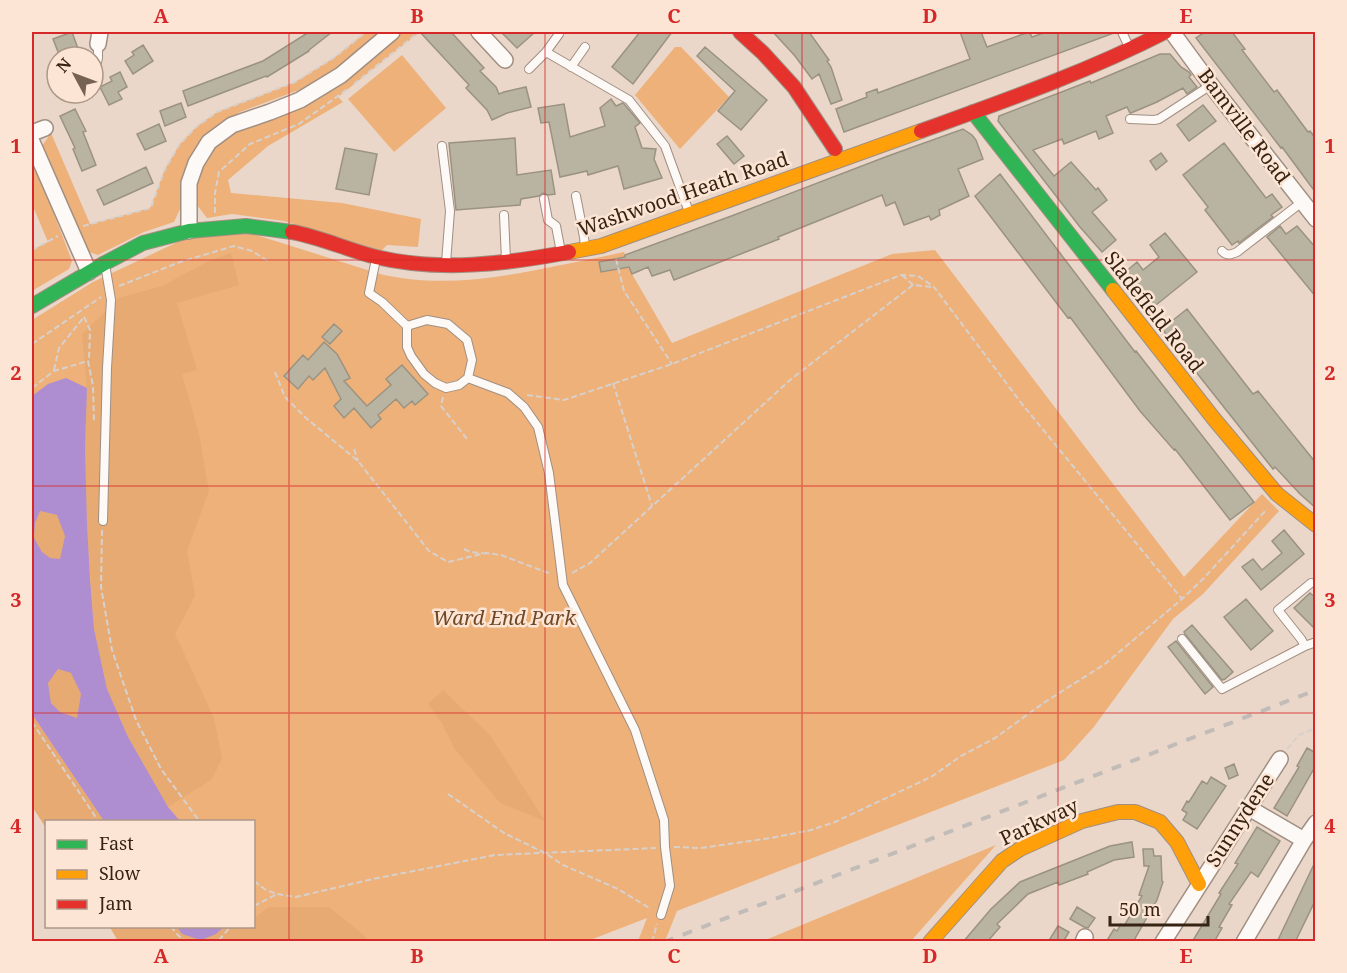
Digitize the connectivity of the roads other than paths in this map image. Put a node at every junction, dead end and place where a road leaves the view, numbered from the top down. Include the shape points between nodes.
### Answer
1 (392, 32) edge
2 (479, 32) edge
3 (740, 32) edge
4 (1122, 32) edge
5 (1164, 32) edge
6 (1172, 32) edge
7 (559, 34) dead end
8 (585, 47) dead end
9 (1130, 50) junction
10 (546, 52) junction
11 (505, 60) dead end
12 (571, 67) junction
13 (529, 69) dead end
14 (1211, 85) junction
15 (973, 112) junction
16 (1130, 119) dead end
17 (32, 142) edge
18 (442, 146) dead end
19 (839, 155) junction
20 (576, 196) dead end
21 (544, 199) dead end
22 (1302, 202) junction
23 (690, 214) junction
24 (504, 215) dead end
25 (1316, 219) edge
26 (189, 231) junction
27 (585, 249) junction
28 (1222, 251) dead end
29 (562, 254) junction
30 (376, 257) junction
31 (506, 261) junction
32 (105, 263) junction
33 (446, 265) junction
34 (89, 272) junction
35 (32, 306) edge
36 (407, 326) junction
37 (468, 378) junction
38 (102, 521) road end
39 (1316, 525) edge
40 (1311, 583) dead end
41 (1182, 639) dead end
42 (1316, 642) edge
43 (1305, 646) junction
44 (1280, 759) road end
45 (1249, 808) junction
46 (1316, 823) edge
47 (1304, 840) junction
48 (1199, 884) junction
49 (661, 915) road end
50 (930, 942) edge
51 (1163, 942) edge
52 (1244, 942) edge

1 - 26 street via 340,75 300,100 232,125 209,142 189,183
2 - 11 street
3 - 19 main road via 794,87
4 - 9 lane
5 - 9 main road, Washwood Heath Road
6 - 14 street, Bamville Road
7 - 10 lane
8 - 12 lane
9 - 15 main road, Washwood Heath Road
10 - 12 lane
10 - 13 lane
12 - 23 lane via 629,100 665,146
14 - 16 lane via 1159,119
14 - 22 street, Bamville Road
15 - 19 main road, Washwood Heath Road
15 - 39 main road, Sladefield Road via 1277,494
17 - 34 street
18 - 33 lane via 450,211
19 - 23 main road, Washwood Heath Road
20 - 27 lane
21 - 29 lane via 548,220 556,226
22 - 25 street, Bamville Road
22 - 28 lane via 1237,252 1231,255
23 - 27 main road, Washwood Heath Road
24 - 31 lane
26 - 30 main road, Washwood Heath Road via 246,226 297,233
26 - 32 main road, Washwood Heath Road via 143,243
27 - 29 main road, Washwood Heath Road
29 - 31 main road, Washwood Heath Road
30 - 33 main road, Washwood Heath Road
30 - 36 lane via 369,293
31 - 33 main road, Washwood Heath Road
32 - 34 main road, Washwood Heath Road
32 - 38 lane via 111,300
34 - 35 main road, Washwood Heath Road
36 - 37 lane via 408,348 424,374 446,388
36 - 37 lane via 427,320 447,324 466,340 472,360
37 - 49 lane via 508,393 524,407 538,428 549,473 563,585 635,730 664,820 670,886
40 - 43 lane via 1278,610
41 - 43 lane via 1222,689
42 - 43 lane
44 - 45 street, Sunnydene
45 - 47 street
45 - 48 street, Sunnydene
46 - 47 street
47 - 52 street
48 - 50 main road, Parkway via 1177,842 1160,822 1135,812 1118,812 1082,821 1002,861
48 - 51 street, Sunnydene

